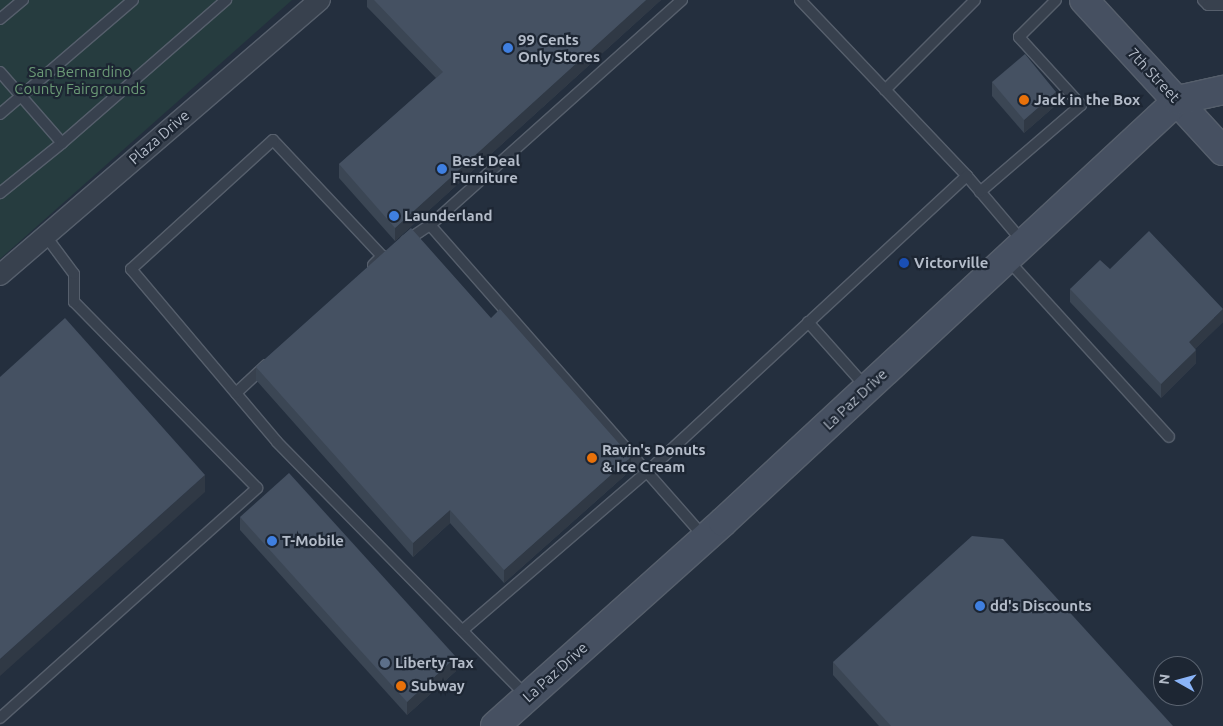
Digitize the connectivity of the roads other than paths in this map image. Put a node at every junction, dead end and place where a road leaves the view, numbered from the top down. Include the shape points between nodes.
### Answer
1 (22, 0) edge
2 (133, 0) edge
3 (226, 0) edge
4 (320, 0) edge
5 (682, 0) edge
6 (800, 0) edge
7 (974, 0) edge
8 (1056, 0) edge
9 (1084, 0) edge
10 (1203, 0) edge
11 (1223, 4) edge
12 (0, 19) edge
13 (0, 72) edge
14 (885, 90) junction
15 (1223, 90) edge
16 (22, 97) junction
17 (1178, 100) junction
18 (0, 114) edge
19 (62, 143) junction
20 (1223, 151) edge
21 (967, 176) junction
22 (980, 192) junction
23 (0, 193) edge
24 (430, 225) junction
25 (45, 234) junction
26 (390, 251) junction
27 (1016, 251) junction
28 (368, 269) edge
29 (0, 276) edge
30 (808, 322) junction
31 (271, 360) edge
32 (867, 388) junction
33 (236, 393) junction
34 (1169, 437) dead end
35 (647, 472) junction
36 (704, 538) junction
37 (463, 630) junction
38 (528, 696) junction
39 (0, 718) edge
40 (495, 726) edge

1 - 12 lane
2 - 16 lane
3 - 19 lane
4 - 25 street, Plaza Drive
5 - 24 lane
6 - 14 lane
7 - 14 lane
8 - 22 lane via 1019,37 1081,105
9 - 17 main road, 7th Street
10 - 11 lane via 1208,5
13 - 16 lane
14 - 21 lane
15 - 17 main road
16 - 18 lane
16 - 19 lane
17 - 20 main road, 7th Street
17 - 27 main road, La Paz Drive
19 - 23 lane
21 - 22 lane
21 - 30 lane
22 - 27 lane
24 - 26 lane
24 - 35 lane
25 - 29 street, Plaza Drive
25 - 39 lane via 74,274 74,302 257,488
26 - 28 lane
26 - 33 lane via 273,140 131,269
27 - 32 main road, La Paz Drive
27 - 34 lane
30 - 32 lane
30 - 35 lane
31 - 33 lane
32 - 36 main road, La Paz Drive
33 - 37 lane via 277,442
35 - 36 lane
35 - 37 lane
36 - 38 main road, La Paz Drive
37 - 38 lane
38 - 40 main road, La Paz Drive

